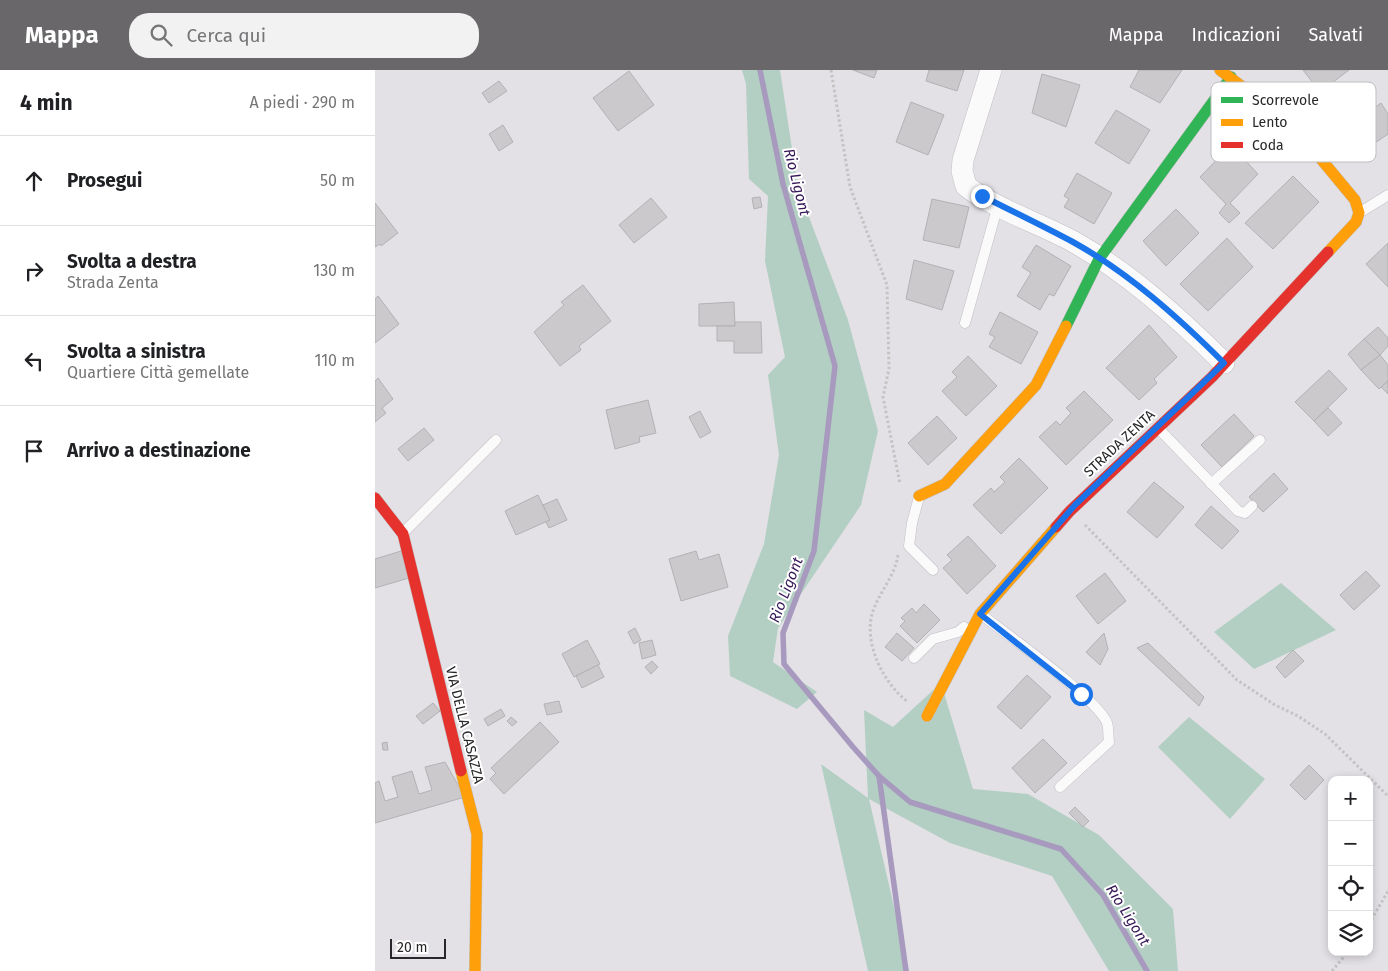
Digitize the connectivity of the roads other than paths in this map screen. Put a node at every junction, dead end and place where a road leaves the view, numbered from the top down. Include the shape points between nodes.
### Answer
1 (991, 70) edge
2 (1220, 70) edge
3 (1231, 77) junction
4 (1227, 82) edge
5 (1237, 82) edge
6 (1211, 105) edge
7 (1323, 162) edge
8 (1388, 195) edge
9 (998, 204) junction
10 (1359, 213) junction
11 (1099, 259) junction
12 (965, 323) dead end
13 (1224, 363) junction
14 (1157, 428) junction
15 (496, 440) dead end
16 (1260, 440) dead end
17 (1211, 484) junction
18 (919, 496) joint
19 (375, 498) edge
20 (1252, 506) dead end
21 (403, 534) junction
22 (933, 570) dead end
23 (980, 614) junction
24 (914, 658) dead end
25 (927, 716) road end
26 (1060, 787) dead end
27 (475, 971) edge

1 - 9 street via 962,171 966,186
2 - 3 street
3 - 4 street
3 - 5 street
6 - 11 street
7 - 10 street via 1350,194
8 - 10 lane
9 - 11 street
9 - 12 lane
10 - 13 street, STRADA ZENTA via 1351,228
11 - 13 street via 1169,311
11 - 18 street via 1036,385 945,484
13 - 14 street, STRADA ZENTA
14 - 17 lane
14 - 23 street, STRADA ZENTA via 1070,511
15 - 21 lane
16 - 17 lane
17 - 20 lane via 1238,511 1245,513
18 - 22 lane via 909,546
19 - 21 street, VIA DELLA CASAZZA
21 - 27 street, VIA DELLA CASAZZA via 477,834
23 - 24 lane via 958,632 933,638
23 - 25 street, STRADA ZENTA
23 - 26 lane via 1081,694 1107,723 1109,742

